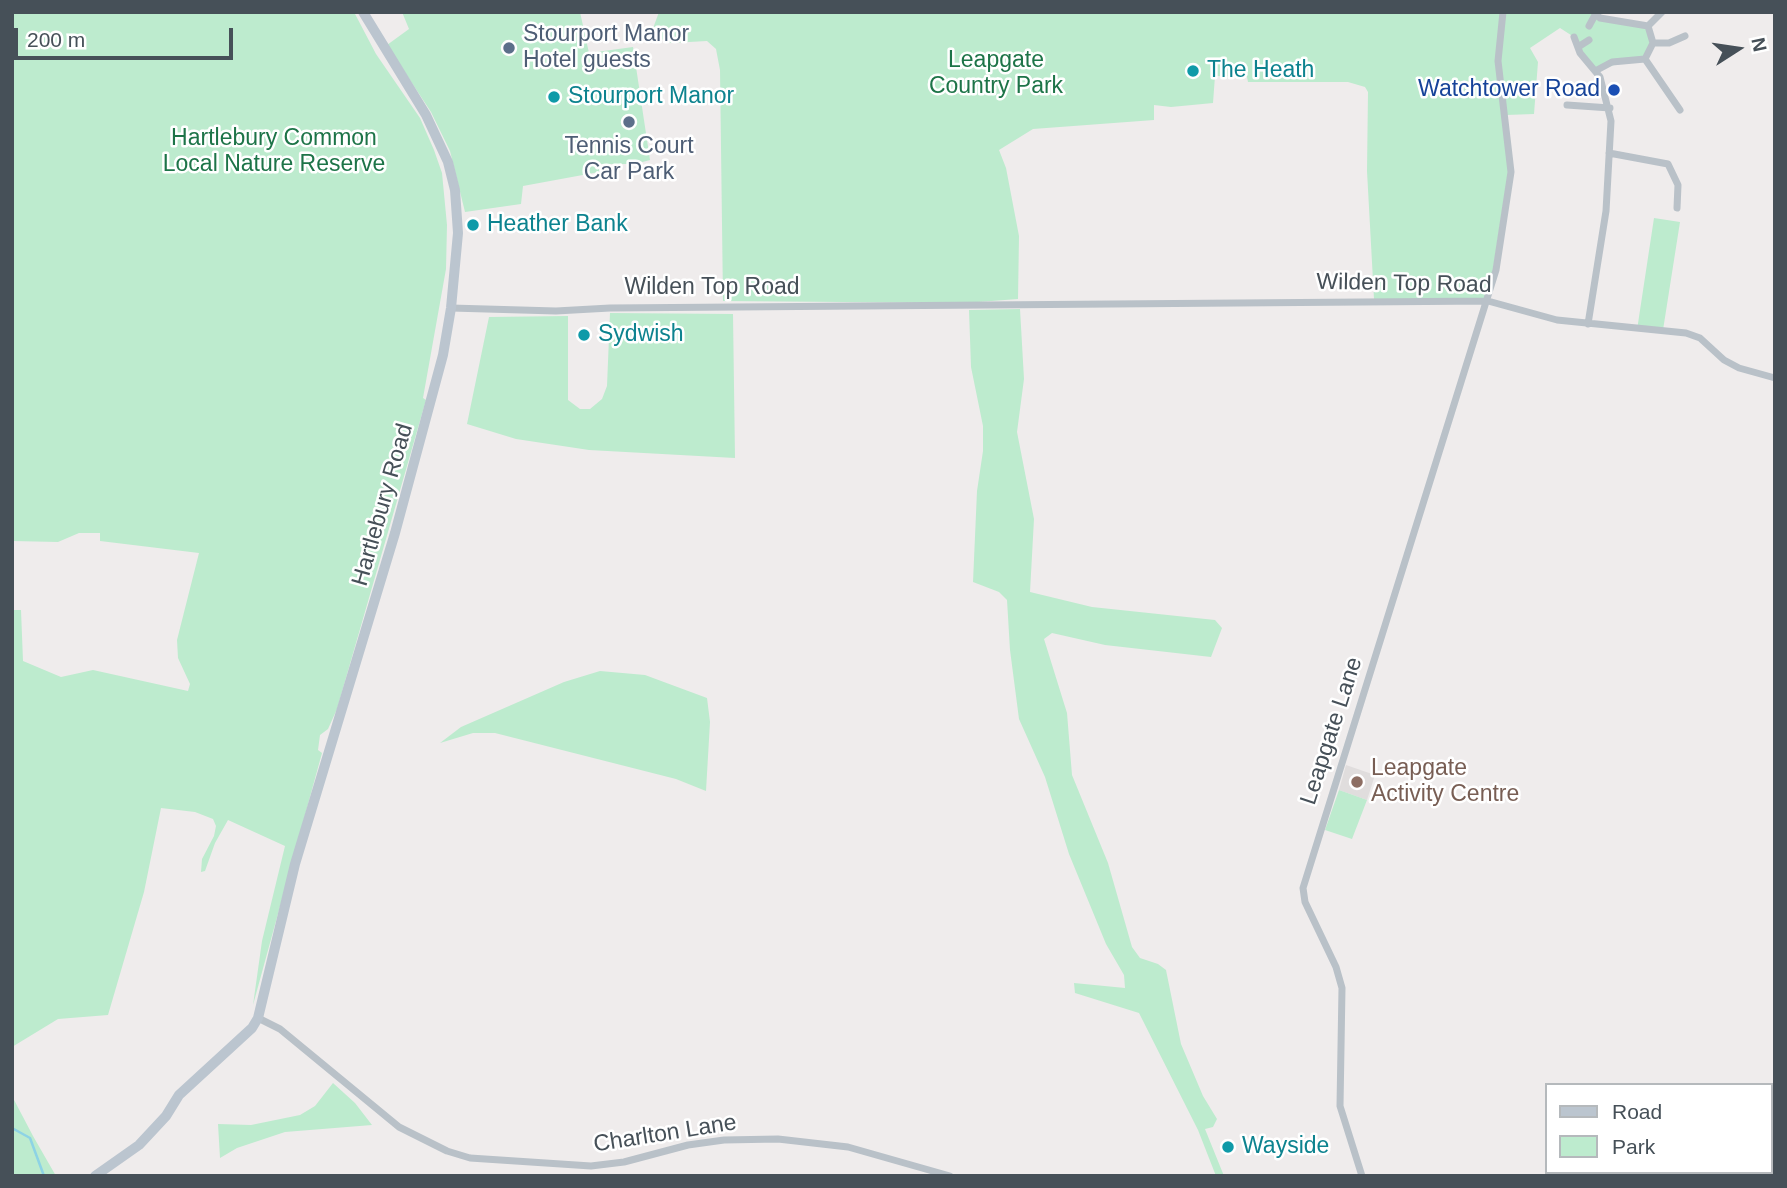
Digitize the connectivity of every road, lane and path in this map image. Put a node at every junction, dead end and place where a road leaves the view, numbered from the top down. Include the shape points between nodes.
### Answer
1 (363, 12) edge
2 (1503, 12) edge
3 (1662, 12) edge
4 (1595, 13) edge
5 (1589, 26) dead end
6 (1648, 26) junction
7 (1685, 36) dead end
8 (1574, 37) dead end
9 (1589, 40) dead end
10 (1653, 43) junction
11 (1578, 47) junction
12 (1646, 59) junction
13 (1597, 70) junction
14 (1567, 105) dead end
15 (1610, 108) junction
16 (1680, 110) dead end
17 (1609, 153) junction
18 (1677, 208) dead end
19 (1492, 284) junction
20 (1488, 301) junction
21 (1502, 305) junction
22 (452, 308) junction
23 (1588, 324) junction
24 (1775, 378) edge
25 (258, 1018) junction
26 (95, 1176) edge
27 (950, 1176) edge
28 (1362, 1176) edge

1 - 22 main road, Hartlebury Road via 426,114 448,162 457,213
2 - 19 street, Leapgate Lane via 1498,73 1511,172
3 - 6 street
4 - 5 street
4 - 6 street via 1600,18
6 - 10 street
7 - 10 street
8 - 11 street
9 - 11 street
10 - 12 street
11 - 13 street
12 - 13 street via 1612,62
12 - 16 street
13 - 15 street
14 - 15 street
15 - 17 street
17 - 18 street via 1668,164 1678,184
17 - 23 street via 1606,211
19 - 20 street, Leapgate Lane
19 - 21 street
20 - 21 street, Wilden Top Road
20 - 22 street, Wilden Top Road via 556,311
20 - 28 street, Leapgate Lane via 1303,888 1342,988 1340,1106
21 - 23 street, Wilden Top Road
22 - 25 main road, Hartlebury Road via 433,398 295,864
23 - 24 street, Wilden Top Road via 1686,333 1700,338 1739,368
25 - 26 main road via 179,1095 139,1145
25 - 27 street, Charlton Lane via 280,1029 399,1127 470,1158 591,1166 688,1145 778,1139 848,1147

